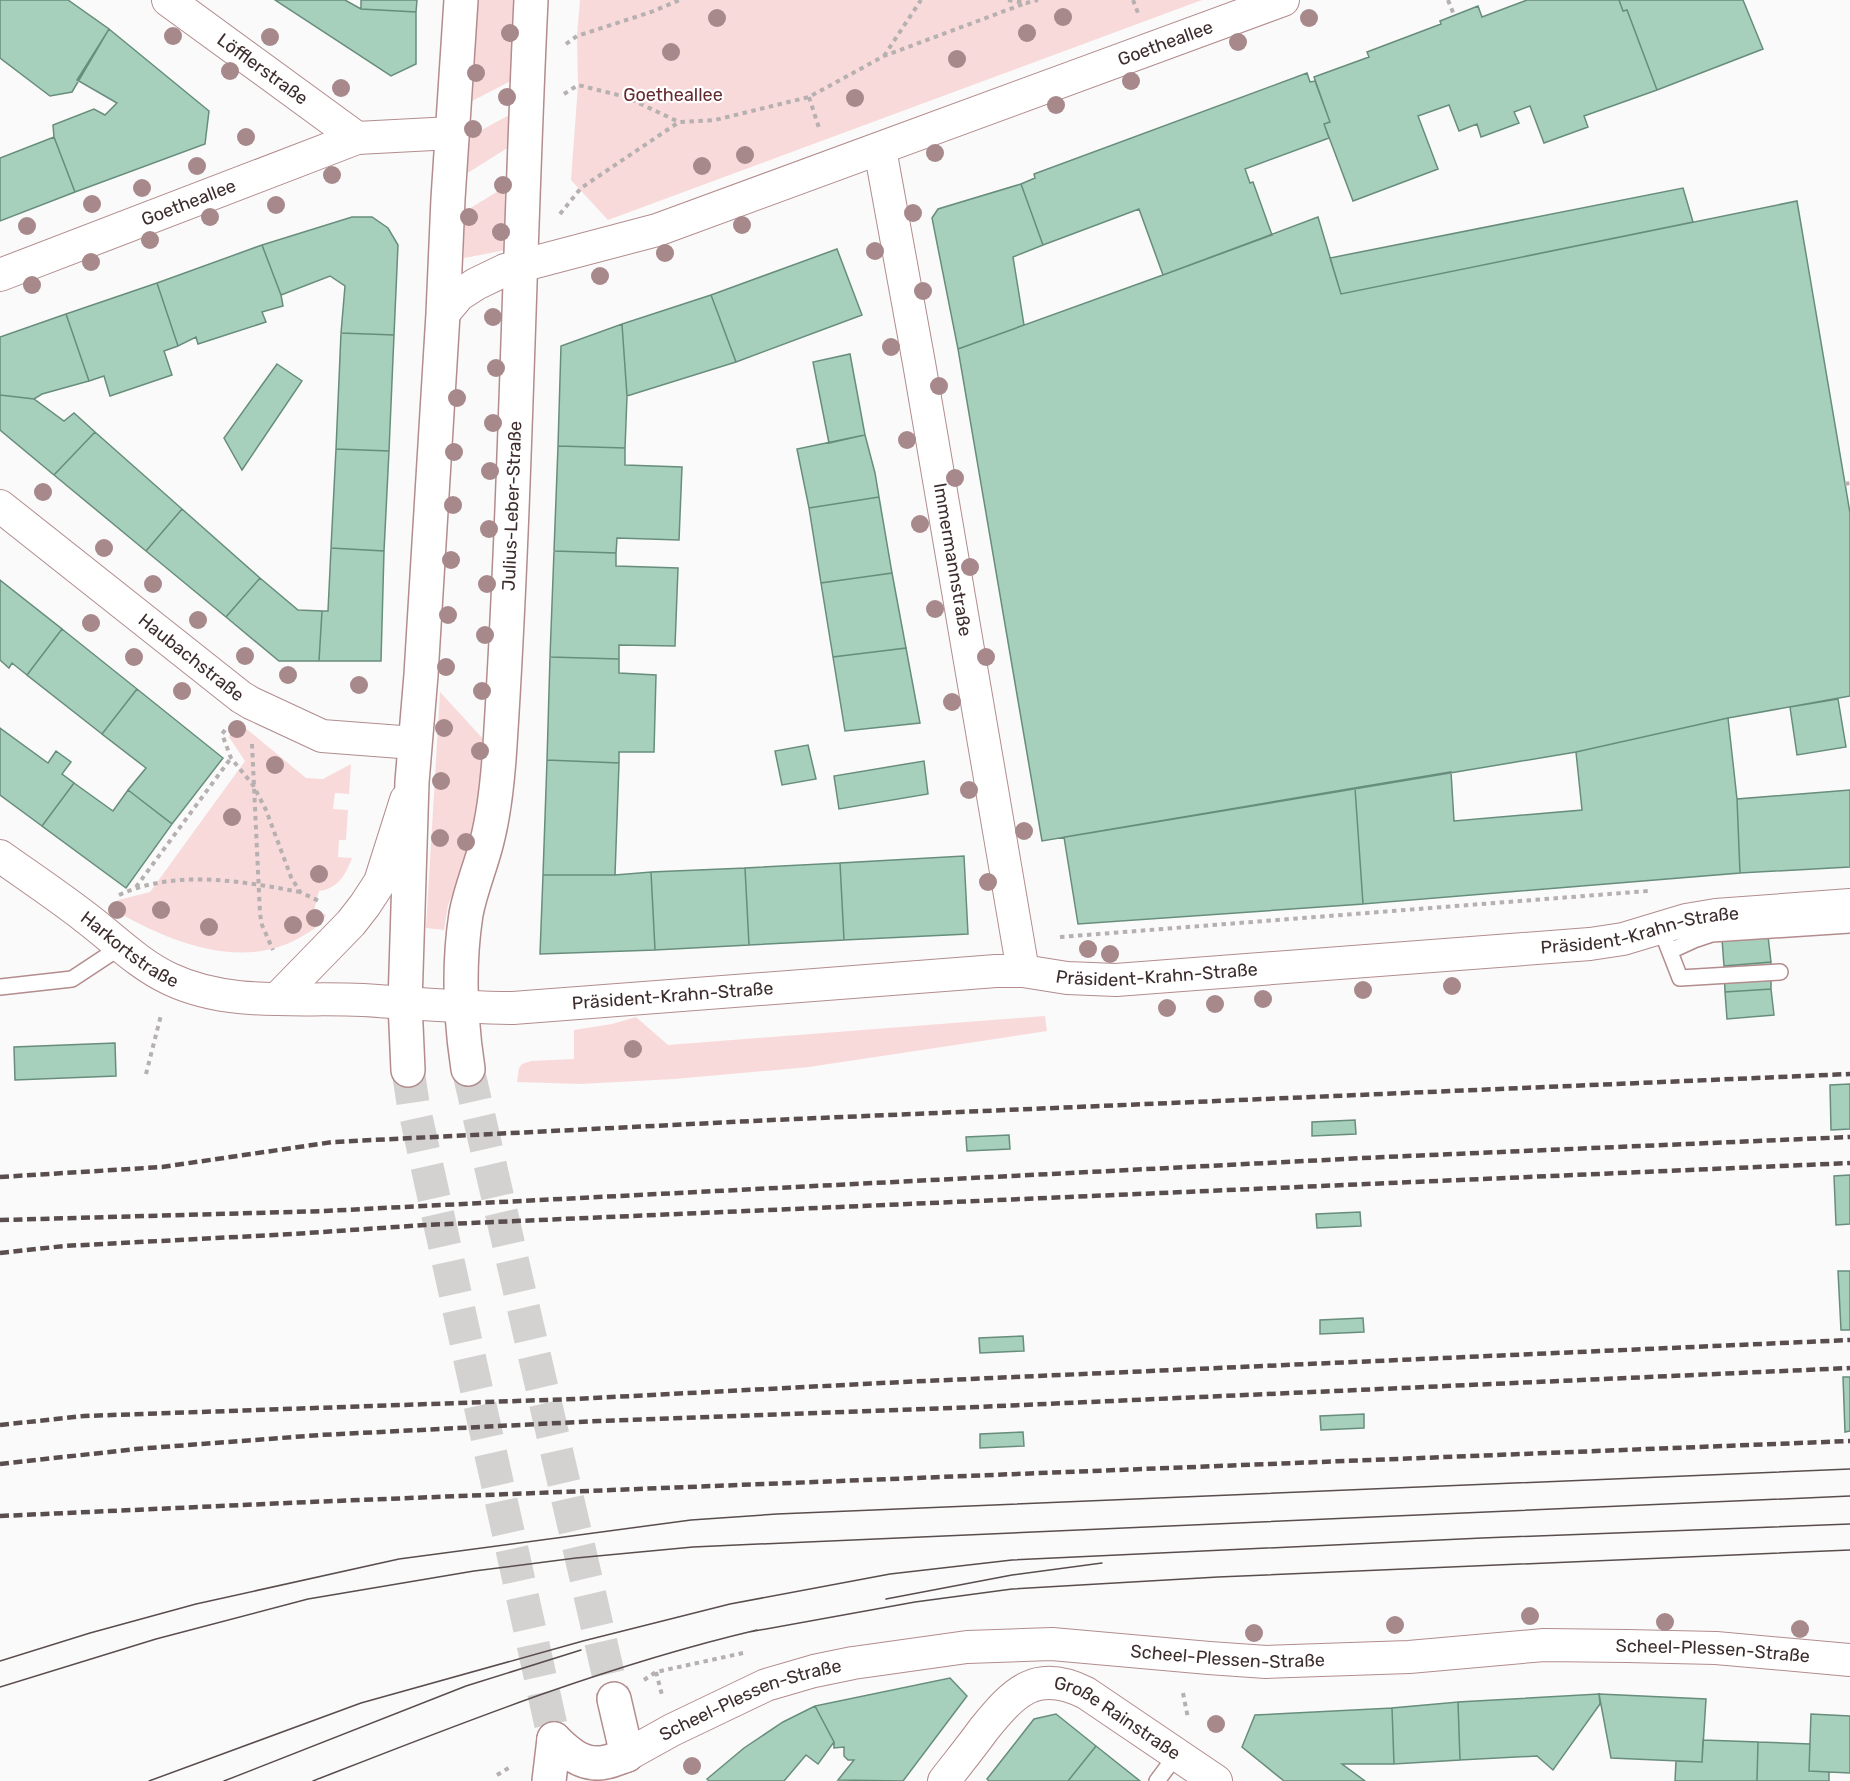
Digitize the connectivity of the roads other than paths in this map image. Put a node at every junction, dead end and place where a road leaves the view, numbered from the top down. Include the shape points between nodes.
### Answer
1 (168, 0) edge
2 (461, 0) edge
3 (531, 0) edge
4 (1283, 0) edge
5 (452, 133) junction
6 (357, 138) junction
7 (880, 149) junction
8 (520, 266) junction
9 (0, 275) edge
10 (443, 314) junction
11 (0, 506) edge
12 (414, 743) junction
13 (412, 782) junction
14 (0, 856) edge
15 (1850, 905) edge
16 (1850, 925) edge
17 (1665, 939) junction
18 (122, 946) junction
19 (1023, 971) junction
20 (1780, 972) dead end
21 (0, 987) edge
22 (278, 998) junction
23 (405, 1003) junction
24 (460, 1007) junction
25 (468, 1069) tunnel mouth
26 (408, 1070) tunnel mouth
27 (1850, 1660) edge
28 (614, 1699) tunnel mouth
29 (627, 1755) junction
30 (1197, 1768) edge
31 (549, 1781) edge
32 (590, 1781) edge
33 (944, 1781) edge
34 (1157, 1781) edge

1 - 6 street, Löfflerstraße
2 - 5 main road
3 - 8 main road, Julius-Leber-Straße
4 - 7 street, Goetheallee
5 - 6 street, Goetheallee
5 - 10 main road
6 - 9 street, Goetheallee
7 - 8 street, Goetheallee via 657,230
7 - 19 street, Immermannstraße
8 - 10 street, Goetheallee via 476,284 459,295
8 - 24 main road, Julius-Leber-Straße via 513,505 498,774 487,841 466,912 459,975
10 - 12 main road
11 - 12 street, Haubachstraße via 246,700 322,736
12 - 13 main road
13 - 22 street via 380,882 351,923
13 - 23 main road
14 - 18 street, Harkortstraße
15 - 17 street, Präsident-Krahn-Straße via 1686,920
16 - 17 lane via 1712,934 1694,940
17 - 19 street, Präsident-Krahn-Straße via 1623,939 1116,980
17 - 20 lane via 1680,978
18 - 21 lane via 72,979
18 - 22 street, Harkortstraße via 170,979 211,993 234,998
19 - 24 street, Präsident-Krahn-Straße via 513,1008
22 - 23 street, Harkortstraße
23 - 24 street, Präsident-Krahn-Straße
23 - 26 main road
24 - 25 main road, Julius-Leber-Straße
27 - 29 street, Scheel-Plessen-Straße via 1716,1648 1544,1645 1410,1657 1266,1662 1080,1645 967,1647 853,1663 766,1685
28 - 29 main road
29 - 31 main road via 599,1763 580,1760 554,1738
29 - 32 main road
30 - 33 street, Große Rainstraße via 1086,1693 1048,1683 1012,1696
30 - 34 lane

